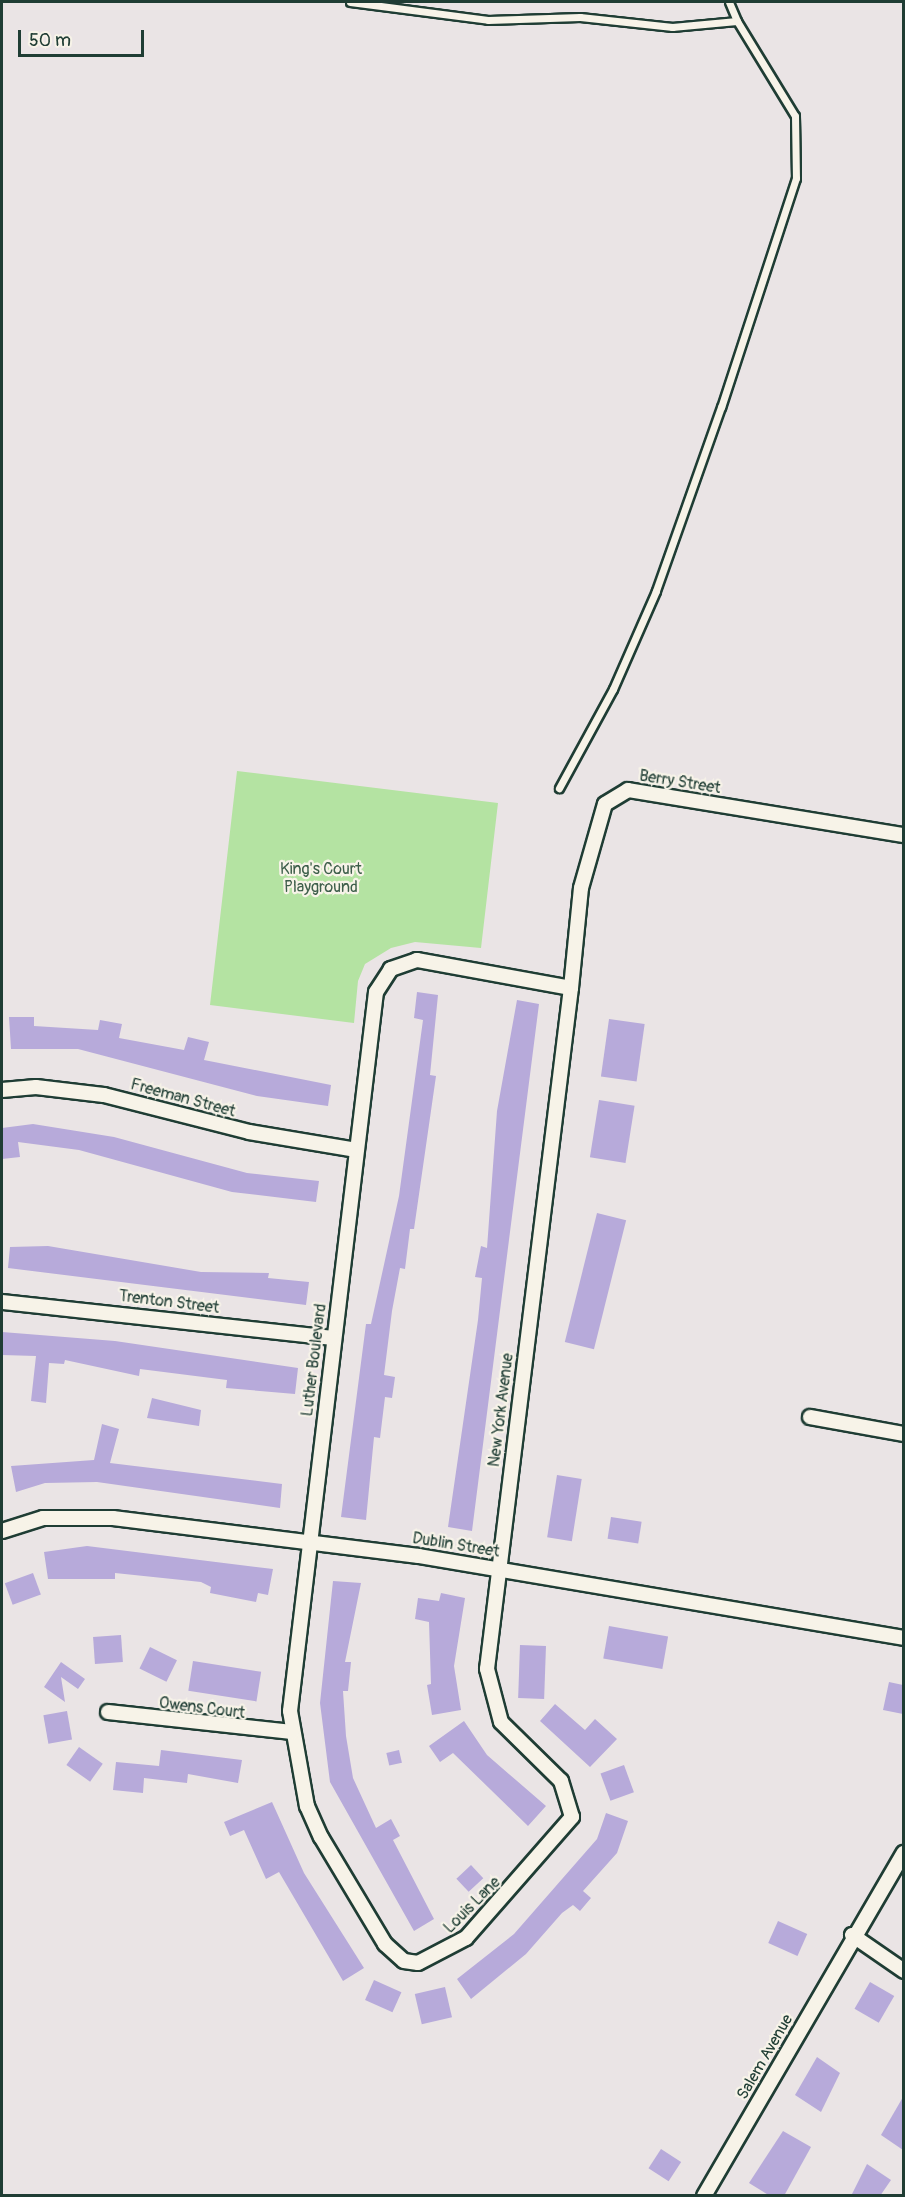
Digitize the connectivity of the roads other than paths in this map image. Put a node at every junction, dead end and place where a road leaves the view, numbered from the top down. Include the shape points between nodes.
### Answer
1 (350, 2) edge
2 (729, 2) edge
3 (737, 21) junction
4 (559, 788) dead end
5 (903, 835) edge
6 (571, 988) junction
7 (2, 1090) edge
8 (356, 1150) junction
9 (2, 1302) edge
10 (333, 1338) junction
11 (810, 1417) dead end
12 (903, 1434) edge
13 (2, 1531) edge
14 (308, 1543) junction
15 (498, 1569) junction
16 (903, 1638) edge
17 (108, 1712) dead end
18 (292, 1732) junction
19 (572, 1806) joint
20 (901, 1854) edge
21 (374, 1925) joint
22 (852, 1935) junction
23 (903, 1971) edge
24 (704, 2196) edge

1 - 3 lane via 488,20 580,17 672,27
2 - 3 lane
3 - 4 lane via 795,116 796,178 656,591 613,689
5 - 6 street, Berry Street via 620,791 605,804 585,870
6 - 8 street, Luther Boulevard via 417,960 391,969 376,992
6 - 15 street, New York Avenue
7 - 8 street, Freeman Street via 36,1087 104,1095 249,1132
8 - 10 street, Luther Boulevard
9 - 10 street, Trenton Street
10 - 14 street, Luther Boulevard
11 - 12 street
13 - 14 street, Dublin Street via 67,1515
14 - 15 street, Dublin Street
14 - 18 street, Luther Boulevard via 291,1675
15 - 16 street, Dublin Street
15 - 19 street, New York Avenue via 487,1669 492,1704 515,1740 561,1781
17 - 18 street, Owens Court
18 - 21 street, Luther Boulevard via 312,1820
19 - 21 street, Louis Lane via 567,1829 447,1951 427,1961 404,1961
20 - 22 street, Salem Avenue
22 - 23 street
22 - 24 street, Salem Avenue

